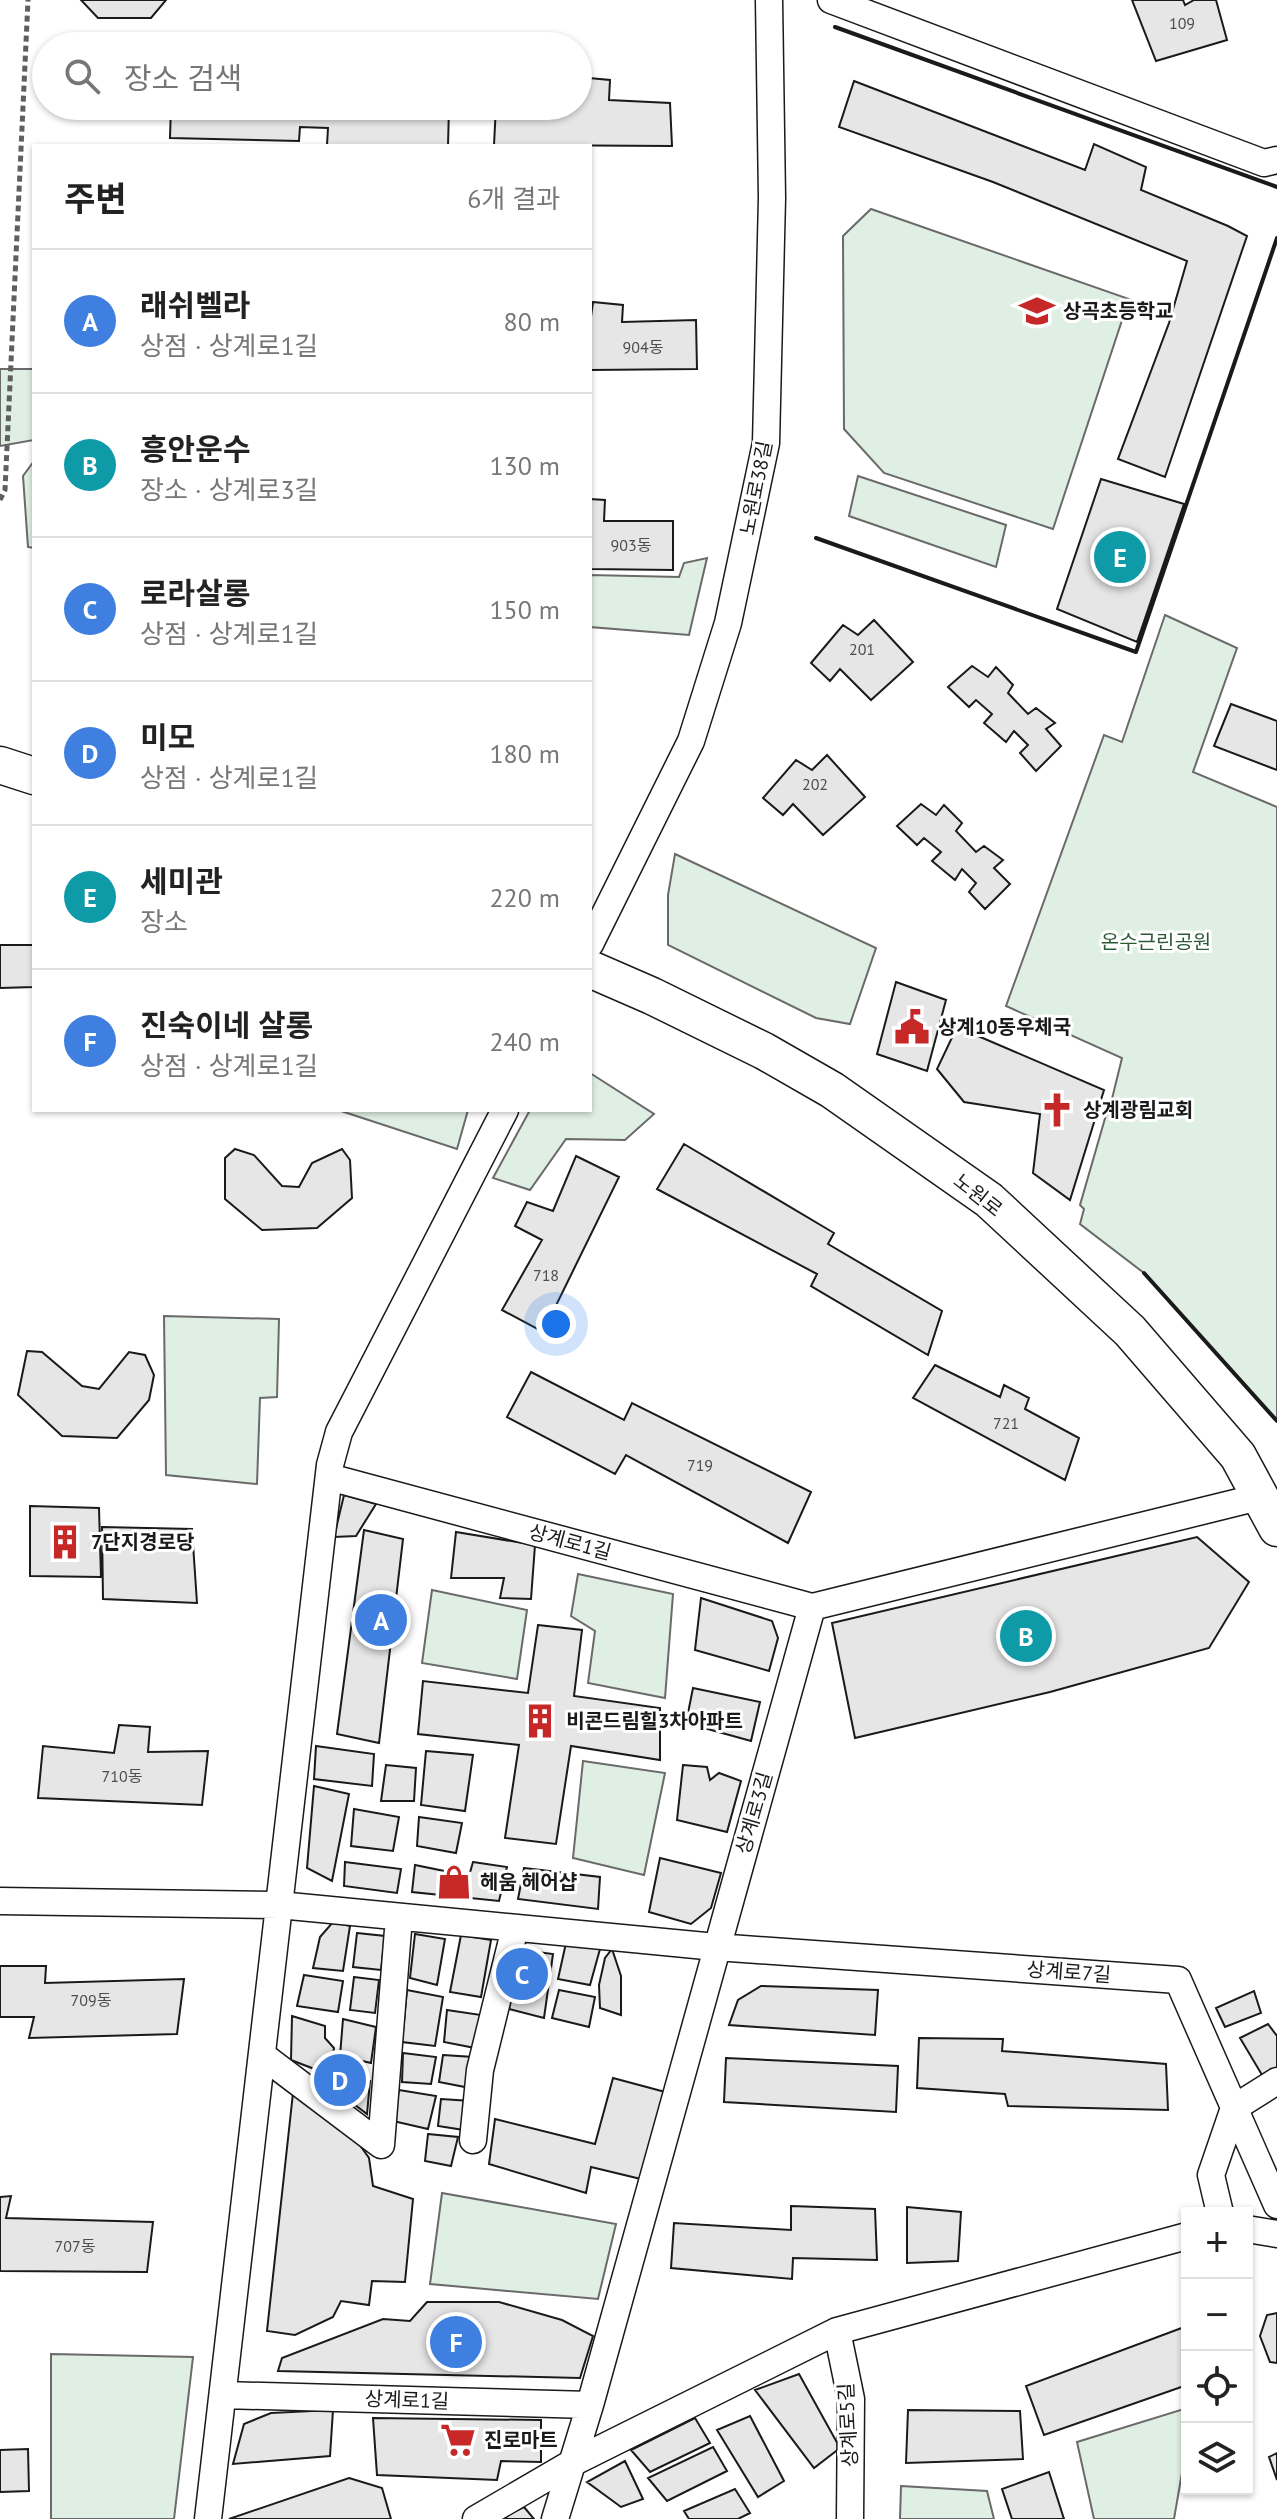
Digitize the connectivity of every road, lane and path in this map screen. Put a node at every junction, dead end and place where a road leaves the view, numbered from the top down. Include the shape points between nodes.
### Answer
1 (28, 0) edge
2 (769, 0) edge
3 (831, 0) edge
4 (1277, 160) edge
5 (0, 500) edge
6 (0, 765) edge
7 (32, 775) edge
8 (592, 940) edge
9 (592, 970) edge
10 (504, 1112) edge
11 (329, 1477) junction
12 (1268, 1513) edge
13 (812, 1607) junction
14 (0, 1901) edge
15 (279, 1905) junction
16 (399, 1917) junction
17 (515, 1928) junction
18 (716, 1947) junction
19 (262, 2055) junction
20 (1277, 2081) edge
21 (1234, 2108) junction
22 (473, 2140) dead end
23 (1277, 2205) edge
24 (1219, 2207) edge
25 (1253, 2230) edge
26 (1277, 2234) edge
27 (1181, 2238) edge
28 (837, 2331) junction
29 (223, 2395) junction
30 (590, 2405) junction
31 (572, 2463) junction
32 (208, 2519) edge
33 (476, 2519) edge
34 (555, 2519) edge
35 (850, 2519) edge

1 - 5 path via 5,490
2 - 8 street, 노원로38길 via 772,198 766,443 728,623 691,741
3 - 4 street via 1264,163
6 - 7 main road
9 - 12 main road, 노원로 via 764,1051 832,1090 989,1200 1130,1331 1238,1456
10 - 11 street via 339,1432
11 - 13 street, 상계로1길
11 - 15 street
12 - 13 street
13 - 18 street, 상계로3길
14 - 15 street
15 - 16 street
15 - 19 street
16 - 17 street
16 - 19 street via 381,2145
17 - 18 street
17 - 22 street via 480,2070
18 - 21 street, 상계로7길 via 1178,1980
18 - 30 street, 상계로3길
19 - 29 street
20 - 21 street
21 - 23 street, 상계로7길
21 - 24 street via 1211,2175
25 - 26 street
27 - 28 street
28 - 31 street
28 - 35 street, 상계로5길 via 851,2399
29 - 30 street, 상계로1길
29 - 32 street
30 - 31 street, 상계로3길
31 - 33 street
31 - 34 street, 상계로3길

